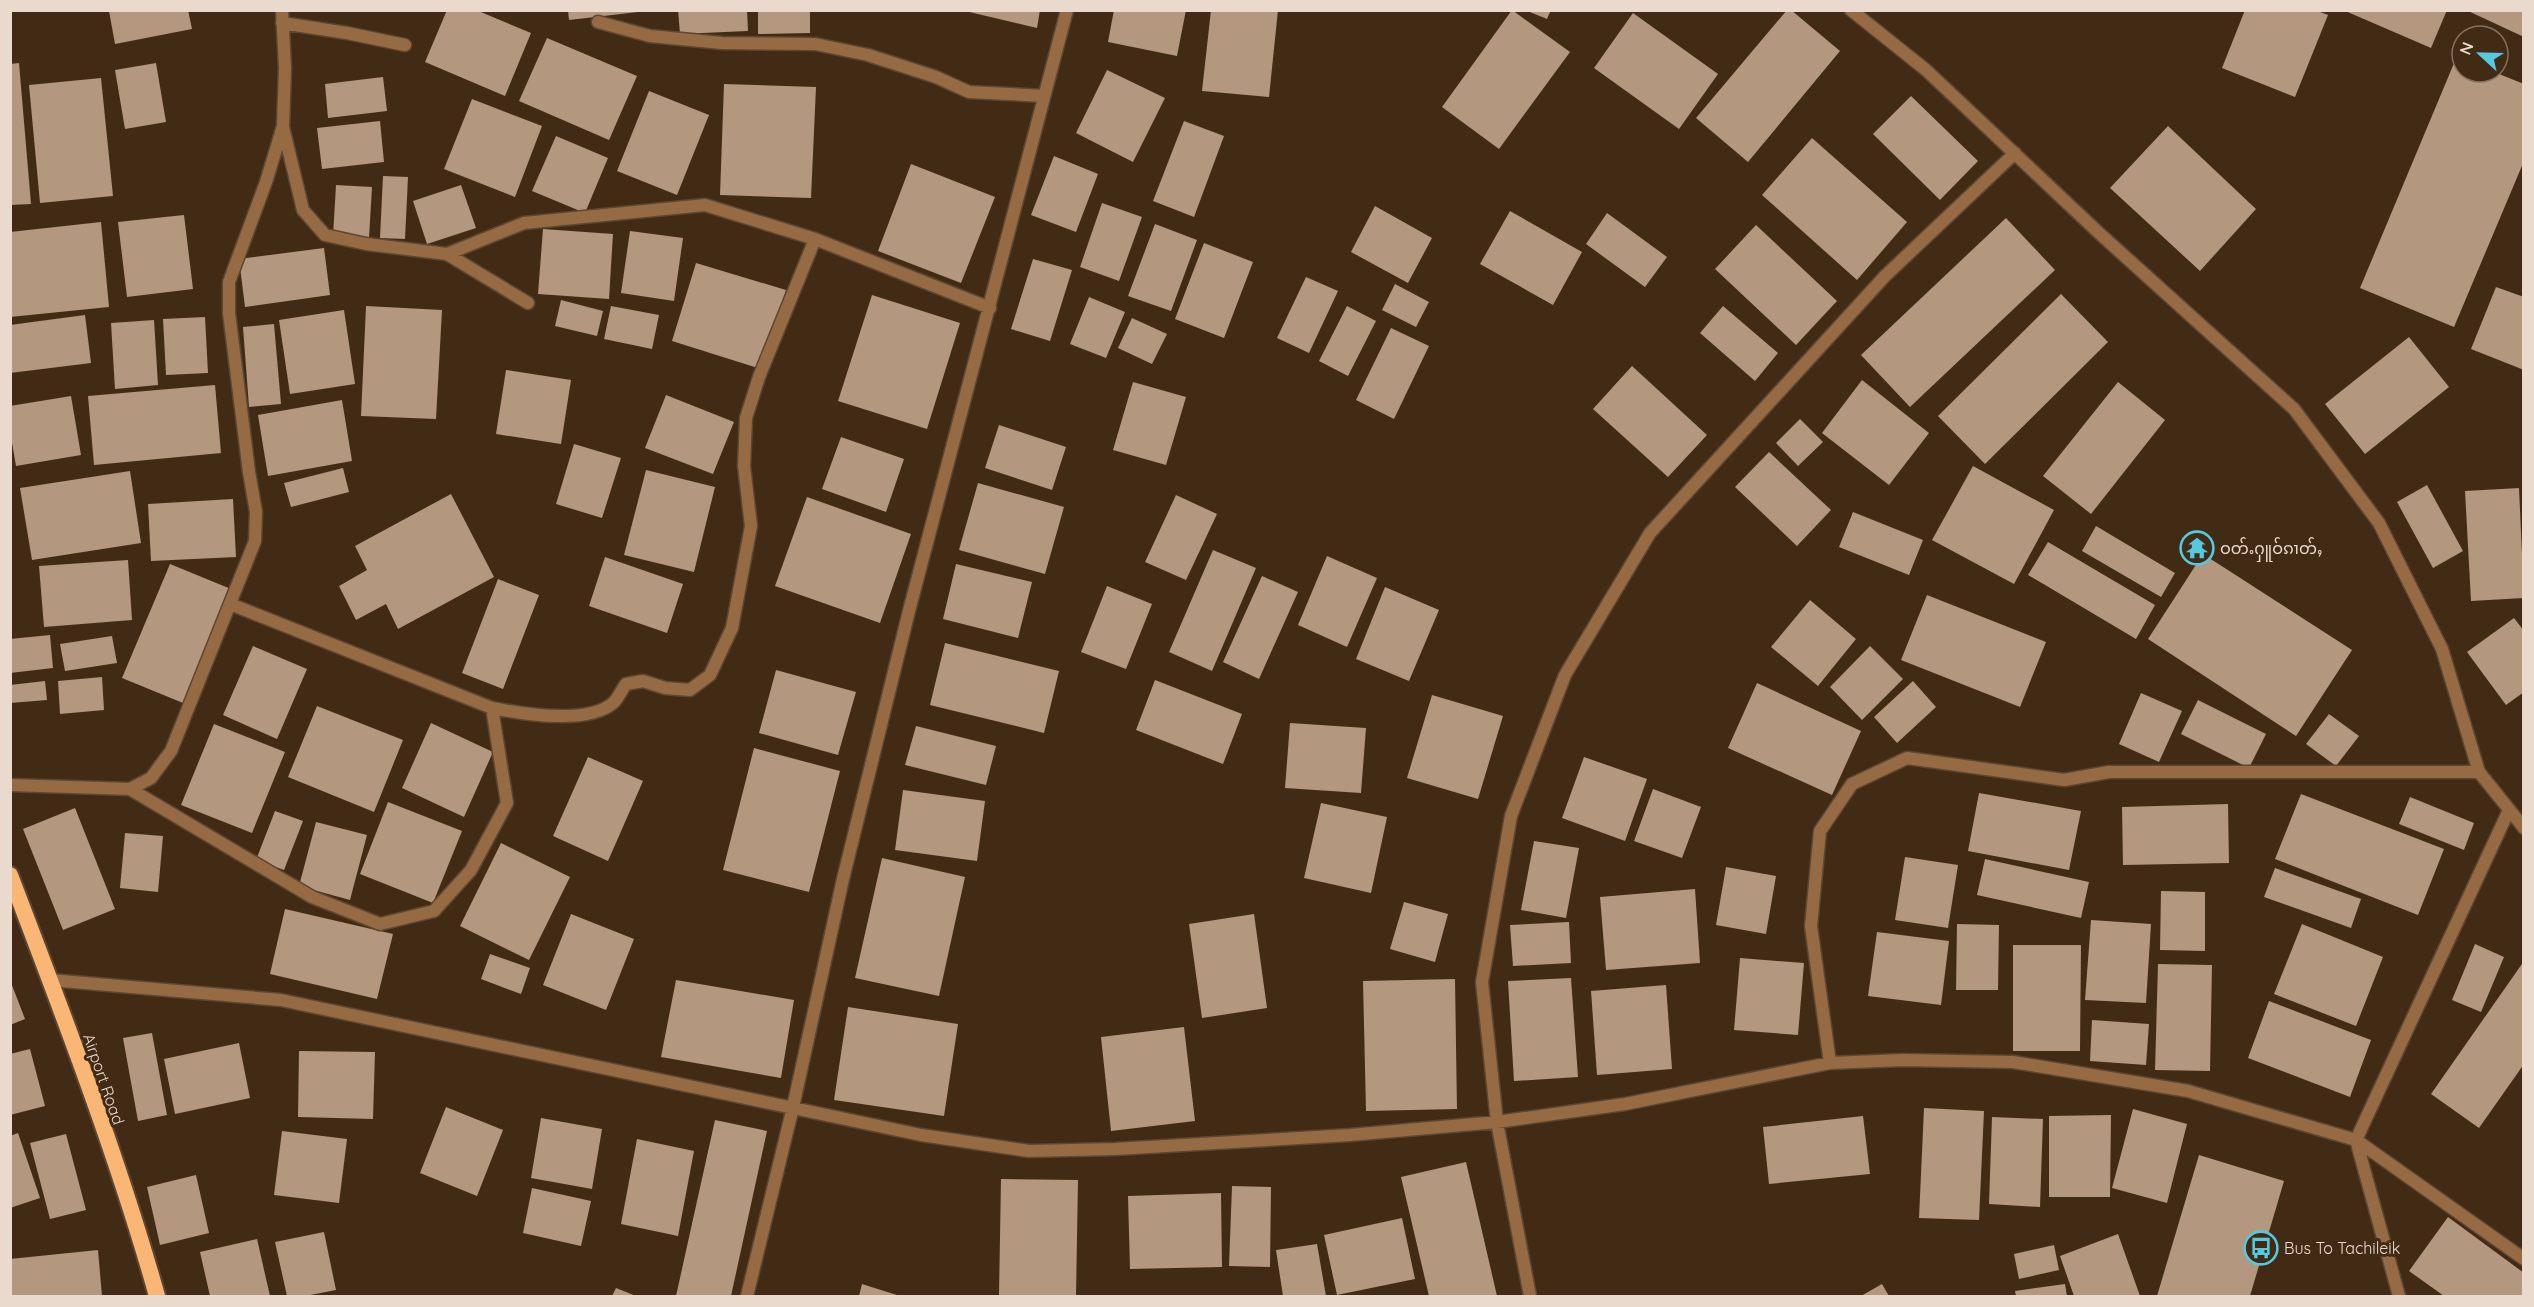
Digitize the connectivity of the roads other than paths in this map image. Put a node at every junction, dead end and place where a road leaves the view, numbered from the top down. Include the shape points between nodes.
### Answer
1 (1067, 10) edge
2 (1851, 10) edge
3 (282, 17) edge
4 (598, 22) dead end
5 (405, 45) dead end
6 (1044, 96) junction
7 (283, 126) junction
8 (2015, 153) junction
9 (814, 239) junction
10 (447, 254) junction
11 (528, 303) dead end
12 (990, 308) junction
13 (230, 604) junction
14 (492, 708) junction
15 (2478, 772) junction
16 (10, 785) edge
17 (130, 789) junction
18 (2509, 810) junction
19 (2523, 828) edge
20 (10, 875) edge
21 (50, 980) junction
22 (1830, 1063) junction
23 (793, 1107) junction
24 (1497, 1122) junction
25 (2356, 1140) junction
26 (2523, 1259) edge
27 (157, 1296) edge
28 (747, 1296) edge
29 (1530, 1296) edge
30 (2399, 1296) edge

1 - 6 street
2 - 8 street via 1926,70
3 - 5 street
3 - 7 street
4 - 6 street via 660,37 815,44 868,55 969,92
6 - 12 street
7 - 10 street via 303,210 325,235
7 - 13 street via 229,282 229,313 256,512 255,541
8 - 15 street via 2294,409 2379,523 2442,649
8 - 24 street via 1885,276 1650,533 1565,675 1511,816 1482,982
9 - 10 street via 705,205 524,223
9 - 12 street
9 - 14 street via 746,418 744,466 750,526 732,628 710,675 690,690 643,681 626,684 613,704 564,717
10 - 11 street
12 - 23 street via 909,611 843,879
13 - 14 street
13 - 17 street via 171,751 151,778
14 - 17 street via 507,803 471,870 434,911 380,924 312,897
15 - 18 street
15 - 22 street via 2109,772 2064,780 1907,758 1852,784 1821,831 1811,926
16 - 17 street
18 - 19 street
18 - 25 street
20 - 21 highway, Airport Road
21 - 23 street via 281,1000
21 - 27 highway, Airport Road via 139,1233
22 - 24 street via 1625,1104
22 - 25 street via 2013,1062 2188,1091
23 - 24 street via 921,1135 1029,1151 1338,1136
23 - 28 street
24 - 29 street
25 - 26 street
25 - 30 street

